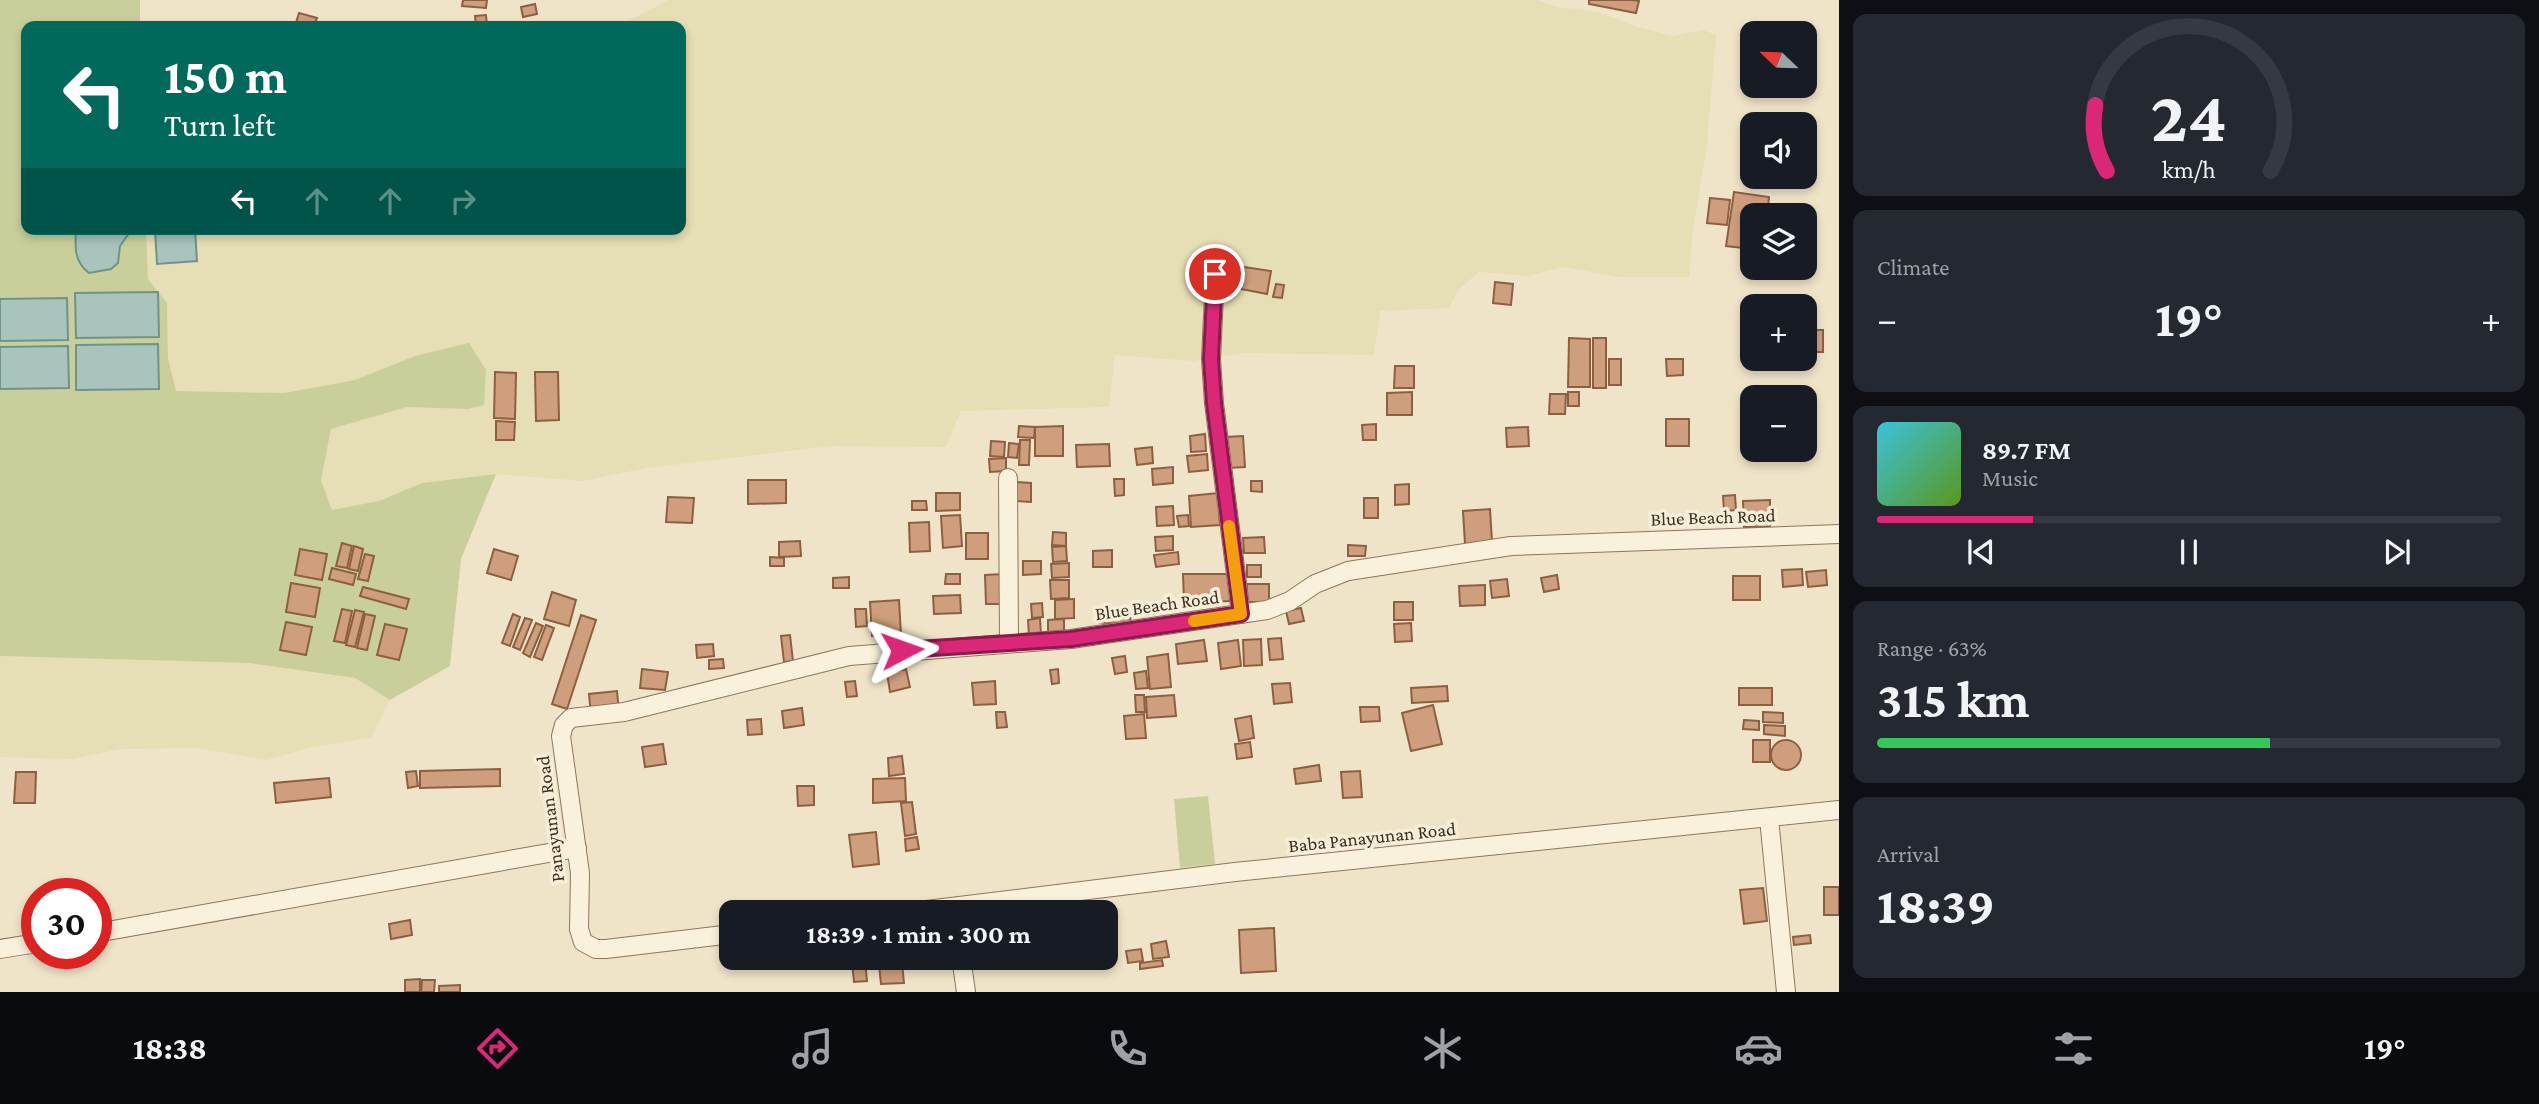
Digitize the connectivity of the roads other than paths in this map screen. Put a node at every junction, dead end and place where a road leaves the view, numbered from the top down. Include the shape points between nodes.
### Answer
1 (1215, 274) dead end
2 (1008, 478) dead end
3 (1839, 534) edge
4 (1241, 614) junction
5 (1009, 643) junction
6 (564, 725) joint
7 (1839, 810) edge
8 (1769, 818) junction
9 (577, 848) junction
10 (1021, 900) edge
11 (112, 930) edge
12 (719, 936) edge
13 (21, 945) edge
14 (0, 948) edge
15 (963, 970) edge
16 (966, 992) edge
17 (1786, 992) edge

1 - 4 street via 1214,403
2 - 5 street
3 - 4 street, Blue Beach Road via 1511,546 1348,571 1315,584 1290,601
4 - 5 street, Blue Beach Road via 1071,639
5 - 6 street, Blue Beach Road via 849,656 624,712 571,718
6 - 9 street, Panayunan Road via 561,736
7 - 8 street, Baba Panayunan Road
8 - 10 street, Baba Panayunan Road via 1223,873
8 - 17 street
9 - 11 street
9 - 12 street, Panayunan Road via 579,929 589,946 606,949
13 - 14 street
15 - 16 street

